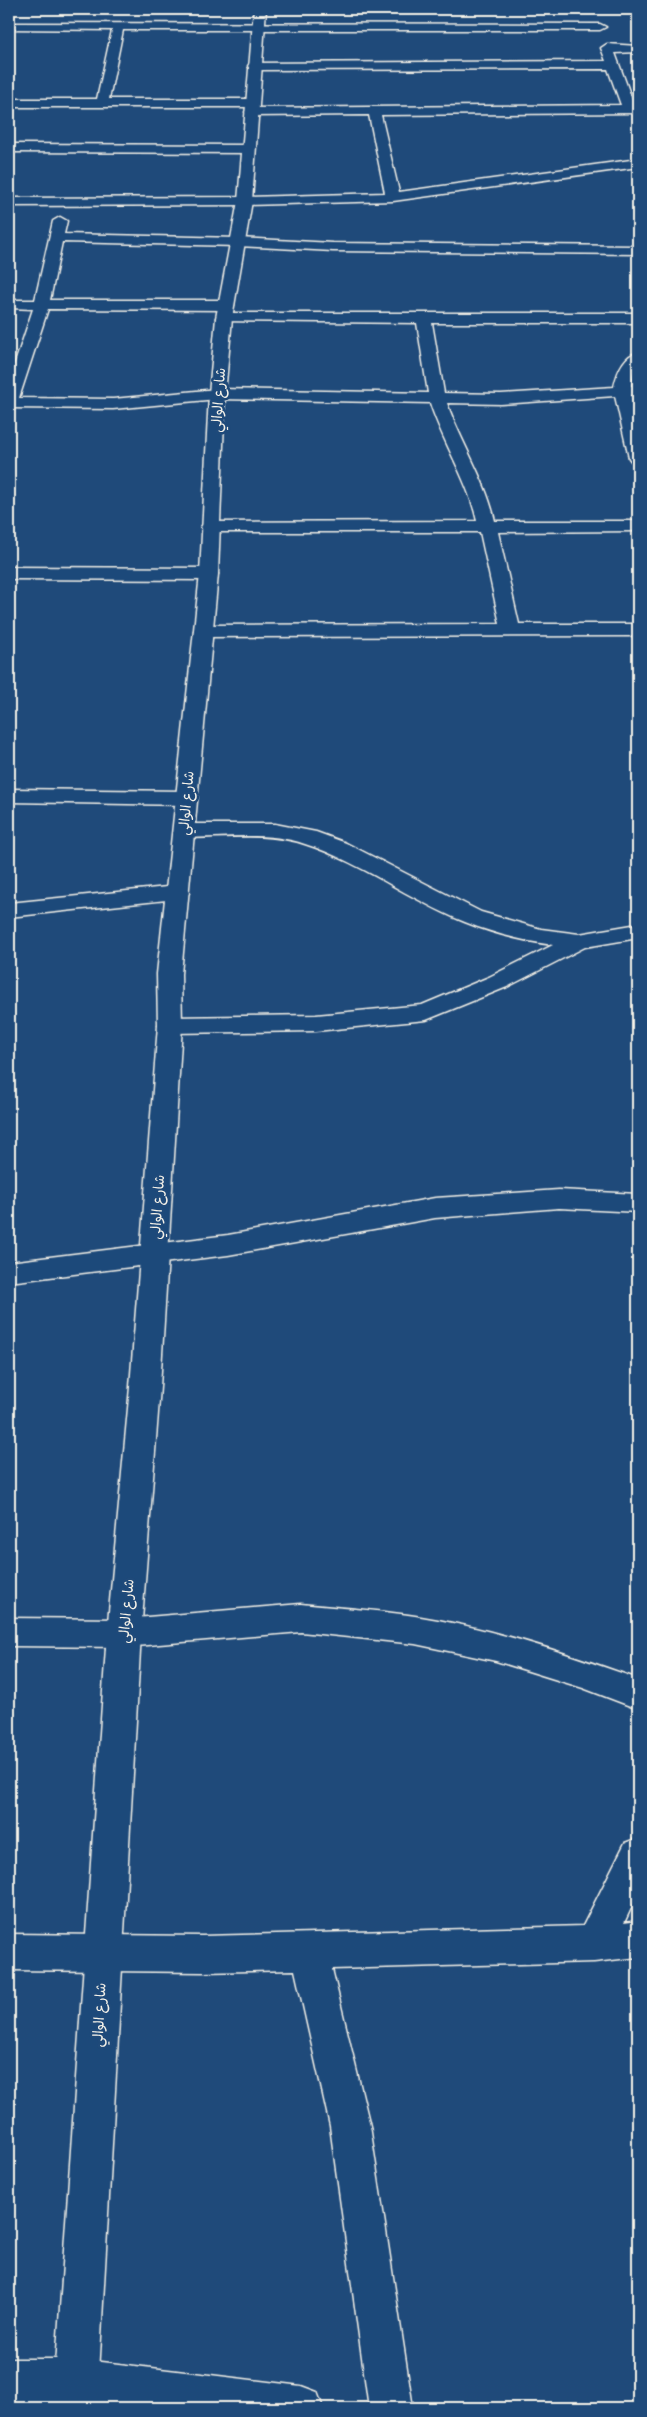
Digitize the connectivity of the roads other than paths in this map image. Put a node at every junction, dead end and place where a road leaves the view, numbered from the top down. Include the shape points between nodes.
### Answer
1 (260, 18) edge
2 (9, 26) edge
3 (118, 26) junction
4 (608, 49) junction
5 (638, 49) edge
6 (613, 65) junction
7 (254, 66) junction
8 (9, 103) edge
9 (102, 104) junction
10 (251, 108) junction
11 (634, 109) edge
12 (374, 111) junction
13 (9, 148) edge
14 (248, 148) junction
15 (638, 163) edge
16 (393, 197) junction
17 (245, 201) junction
18 (9, 202) edge
19 (64, 202) junction
20 (56, 238) junction
21 (238, 242) junction
22 (638, 250) edge
23 (9, 304) edge
24 (41, 304) junction
25 (225, 311) junction
26 (638, 318) edge
27 (424, 319) junction
28 (638, 357) edge
29 (630, 390) edge
30 (217, 394) junction
31 (437, 398) junction
32 (9, 403) edge
33 (638, 458) edge
34 (489, 526) junction
35 (638, 526) edge
36 (210, 527) junction
37 (9, 573) edge
38 (209, 574) junction
39 (511, 630) junction
40 (638, 630) edge
41 (204, 631) junction
42 (9, 795) edge
43 (186, 798) junction
44 (184, 830) junction
45 (177, 893) junction
46 (9, 910) edge
47 (638, 931) edge
48 (580, 941) junction
49 (170, 1026) junction
50 (638, 1203) edge
51 (154, 1255) junction
52 (9, 1272) edge
53 (9, 1632) edge
54 (124, 1633) junction
55 (638, 1694) edge
56 (638, 1855) edge
57 (638, 1939) edge
58 (594, 1944) junction
59 (310, 1950) junction
60 (9, 1952) edge
61 (103, 1953) junction
62 (9, 2381) edge
63 (76, 2395) edge
64 (301, 2408) edge
65 (391, 2408) edge

1 - 3 street
1 - 4 street via 374,24 598,23
1 - 7 street, شارع الوالي
2 - 3 street
3 - 9 street
4 - 5 street
4 - 6 street
6 - 7 street
6 - 11 street
7 - 10 street, شارع الوالي
8 - 9 street
9 - 10 street
10 - 12 street
10 - 14 street, شارع الوالي
11 - 12 street
12 - 16 street
13 - 14 street
14 - 17 street, شارع الوالي
15 - 16 street
16 - 17 street
17 - 19 street
17 - 21 street, شارع الوالي
18 - 19 street
19 - 20 street
20 - 21 street
20 - 24 street
21 - 22 street via 332,247
21 - 25 street, شارع الوالي
23 - 24 street
24 - 25 street
24 - 32 street
25 - 27 street
25 - 30 street, شارع الوالي
26 - 27 street
27 - 31 street
28 - 29 street via 625,372
29 - 31 street via 557,396
29 - 33 street
30 - 31 street
30 - 32 street via 113,404
30 - 36 street, شارع الوالي
31 - 34 street via 447,428 482,502
34 - 35 street
34 - 36 street
34 - 39 street
36 - 38 street, شارع الوالي
37 - 38 street
38 - 41 street, شارع الوالي
39 - 40 street
39 - 41 street
41 - 43 street, شارع الوالي
42 - 43 street
43 - 44 street, شارع الوالي
44 - 45 street, شارع الوالي
44 - 48 street via 276,831 308,837 338,848 473,917 540,936
45 - 46 street
45 - 49 street, شارع الوالي via 169,974
47 - 48 street
48 - 49 street via 498,982 426,1012 316,1022
49 - 51 street, شارع الوالي
50 - 51 street via 559,1199 435,1208
51 - 52 street
51 - 54 street, شارع الوالي
53 - 54 street
54 - 55 street via 300,1618 415,1630 496,1647
54 - 61 street, شارع الوالي
56 - 58 street
57 - 58 street
58 - 59 street
59 - 61 street
59 - 65 street via 350,2126
60 - 61 street
61 - 63 street, شارع الوالي
62 - 63 street
63 - 64 street

